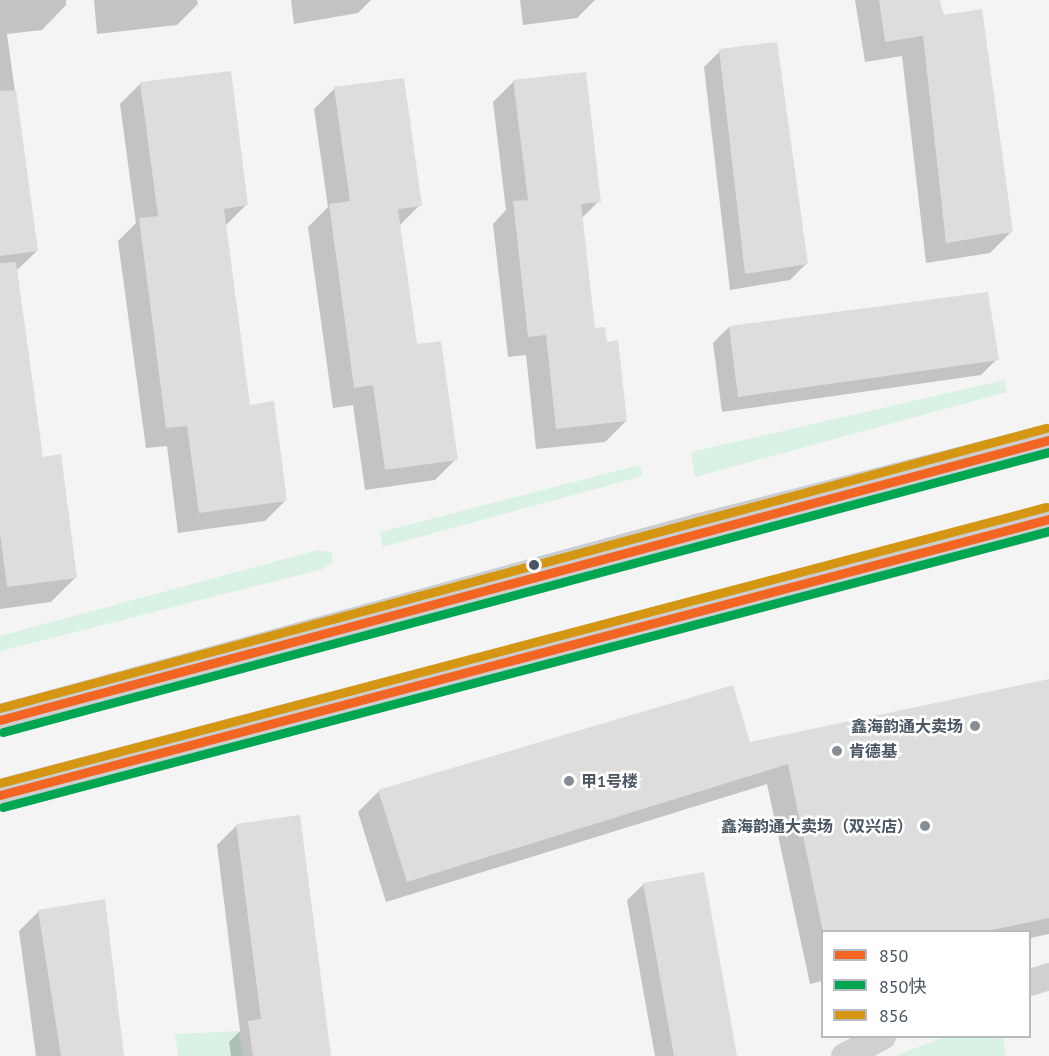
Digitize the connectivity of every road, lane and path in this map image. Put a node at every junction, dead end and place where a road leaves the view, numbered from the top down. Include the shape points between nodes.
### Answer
1 (1049, 440) edge
2 (1049, 519) edge
3 (0, 720) edge
4 (0, 795) edge
5 (1049, 976) edge
6 (1031, 981) edge
7 (878, 1038) edge
8 (844, 1056) edge

1 - 3 main road via 696,530
2 - 4 main road
5 - 6 street
7 - 8 street

